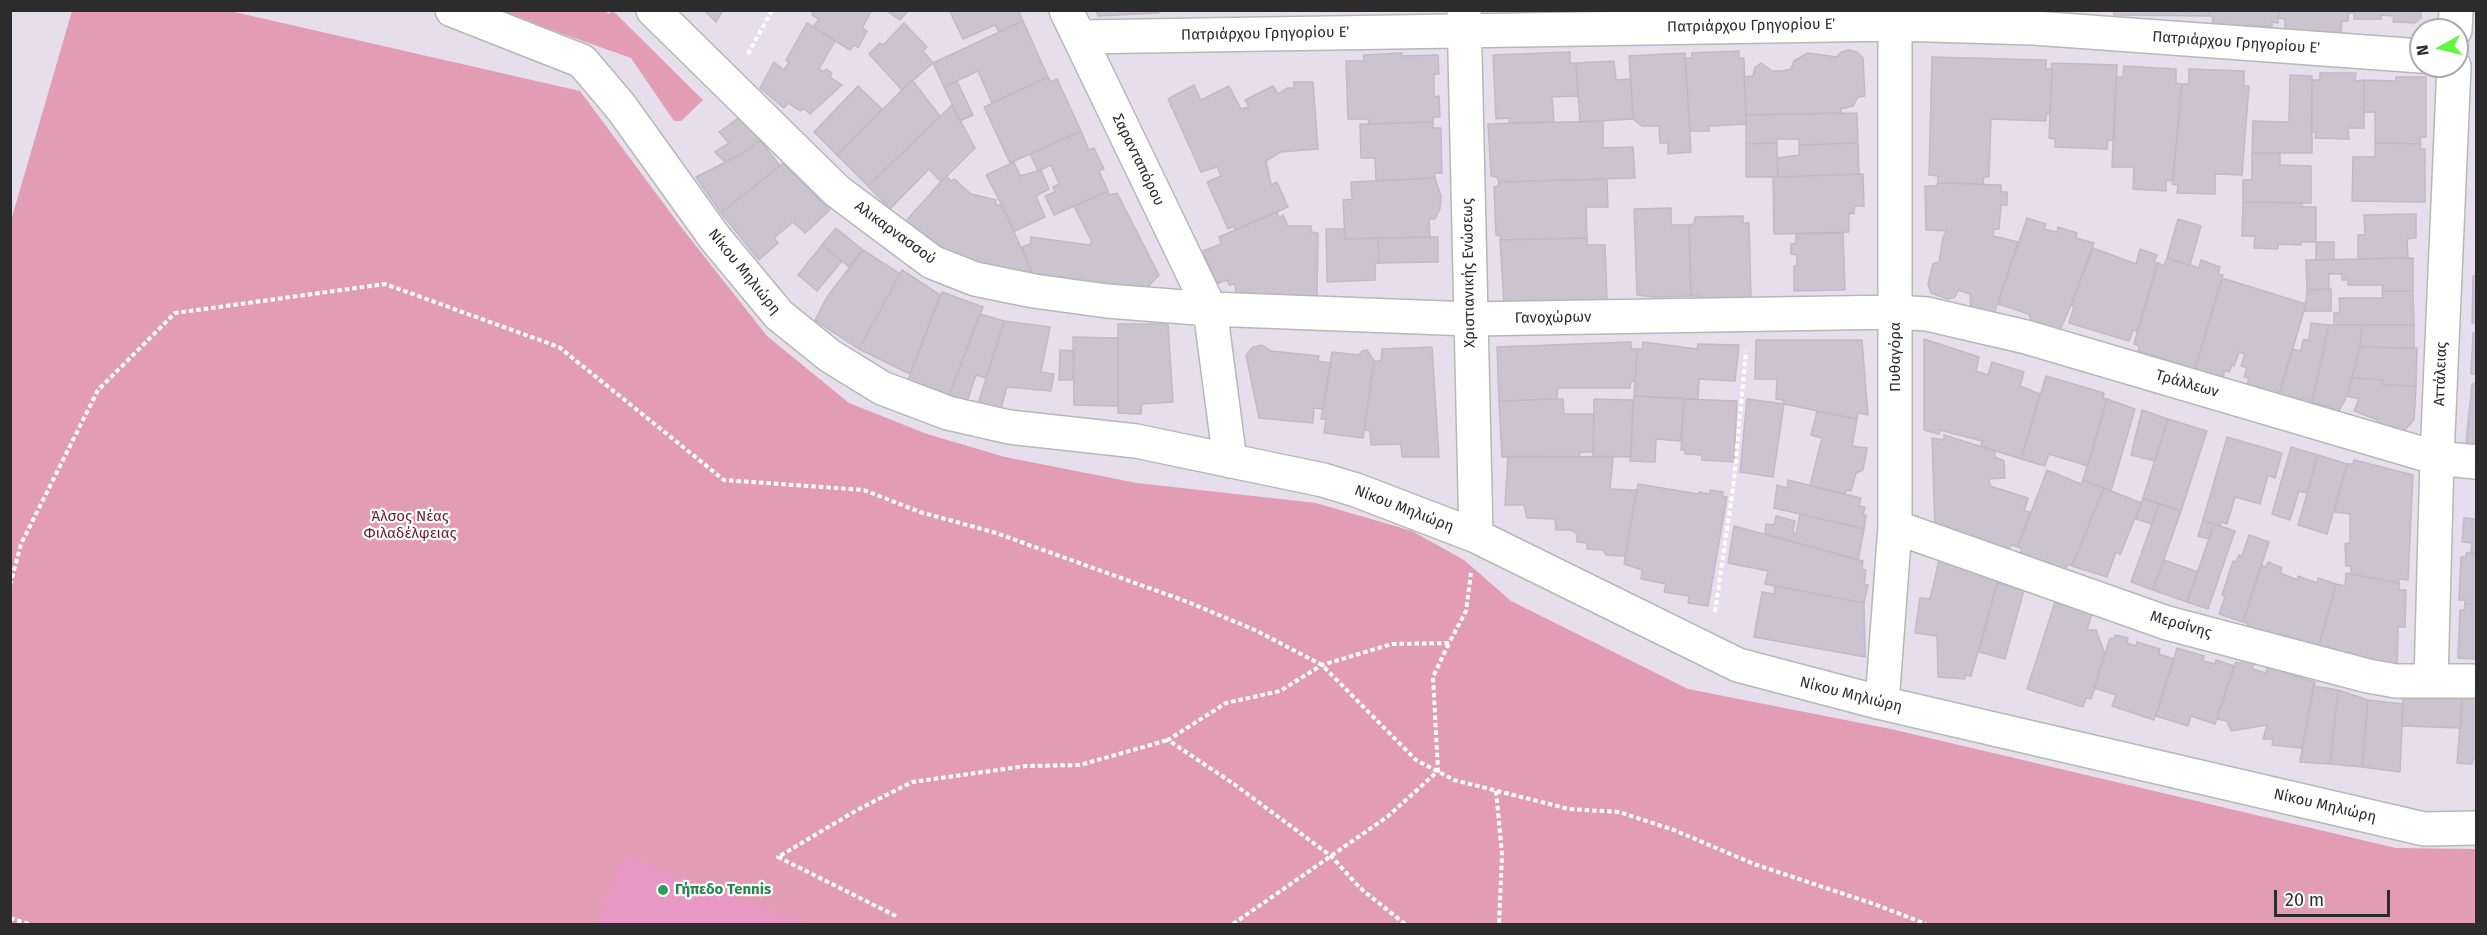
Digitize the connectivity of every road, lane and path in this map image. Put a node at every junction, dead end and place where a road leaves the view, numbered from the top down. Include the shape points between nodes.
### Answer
1 (452, 10) edge
2 (653, 10) edge
3 (772, 10) edge
4 (1895, 17) edge
5 (2041, 19) edge
6 (1464, 21) edge
7 (1072, 24) edge
8 (2409, 55) edge
9 (2453, 78) edge
10 (731, 84) junction
11 (1210, 309) junction
12 (1896, 312) junction
13 (1749, 315) junction
14 (1470, 319) junction
15 (2437, 458) junction
16 (1230, 461) junction
17 (2476, 462) edge
18 (1895, 527) junction
19 (1476, 536) junction
20 (10, 585) edge
21 (1449, 643) junction
22 (1709, 651) junction
23 (1322, 665) junction
24 (2431, 681) junction
25 (2476, 681) edge
26 (1882, 703) junction
27 (1168, 740) junction
28 (1437, 771) junction
29 (1496, 791) junction
30 (2476, 828) edge
31 (1331, 856) junction
32 (896, 916) dead end
33 (10, 918) edge
34 (29, 924) edge
35 (1233, 924) edge
36 (1405, 924) edge
37 (1499, 924) edge
38 (1926, 924) edge

1 - 16 street, Νίκου Μηλιώρη via 582,61 621,106 715,238 779,315 830,356 882,388 948,413 1009,427 1136,441
2 - 10 street, Αλικαρνασσού
3 - 10 path
4 - 5 street, Πατριάρχου Γρηγορίου Ε΄
4 - 6 street, Πατριάρχου Γρηγορίου Ε΄
4 - 12 street, Πυθαγόρα
5 - 8 street, Πατριάρχου Γρηγορίου Ε΄
6 - 7 street, Πατριάρχου Γρηγορίου Ε΄
6 - 14 street, Χριστιανικής Ενώσεως
7 - 11 street, Σαρανταπόρου
9 - 15 street, Αττάλειας
10 - 11 street, Αλικαρνασσού via 837,191 932,262 975,279 1034,291
11 - 14 street, Γανοχώρων
11 - 16 street, Σαρανταπόρου
12 - 13 street, Γανοχώρων
12 - 15 street, Τράλλεων via 1927,314 2026,337
12 - 18 street, Πυθαγόρα
13 - 14 street, Γανοχώρων
13 - 22 path via 1734,481
14 - 19 street, Χριστιανικής Ενώσεως
15 - 17 street, Τράλλεων
15 - 24 street, Αττάλειας
16 - 19 street, Νίκου Μηλιώρη via 1356,490
18 - 24 street, Μερσίνης via 2167,622 2367,676
18 - 26 street, Πυθαγόρα
19 - 21 path via 1466,611
19 - 22 street, Νίκου Μηλιώρη
20 - 23 path via 21,544 98,390 175,313 385,284 558,347 724,480 864,490 1188,602 1257,631
21 - 23 path via 1392,644
21 - 28 path via 1433,677
22 - 26 street, Νίκου Μηλιώρη via 1738,665
23 - 27 path via 1280,691 1226,704
23 - 28 path via 1416,760
24 - 25 street, Μερσίνης
26 - 30 street, Νίκου Μηλιώρη via 2424,829
27 - 31 path
27 - 32 path via 1080,765 1026,766 912,782 777,857
28 - 29 path via 1454,780
28 - 31 path via 1387,817
29 - 37 path via 1502,854
29 - 38 path via 1569,809 1618,812
31 - 35 path
31 - 36 path via 1360,888
33 - 34 path

